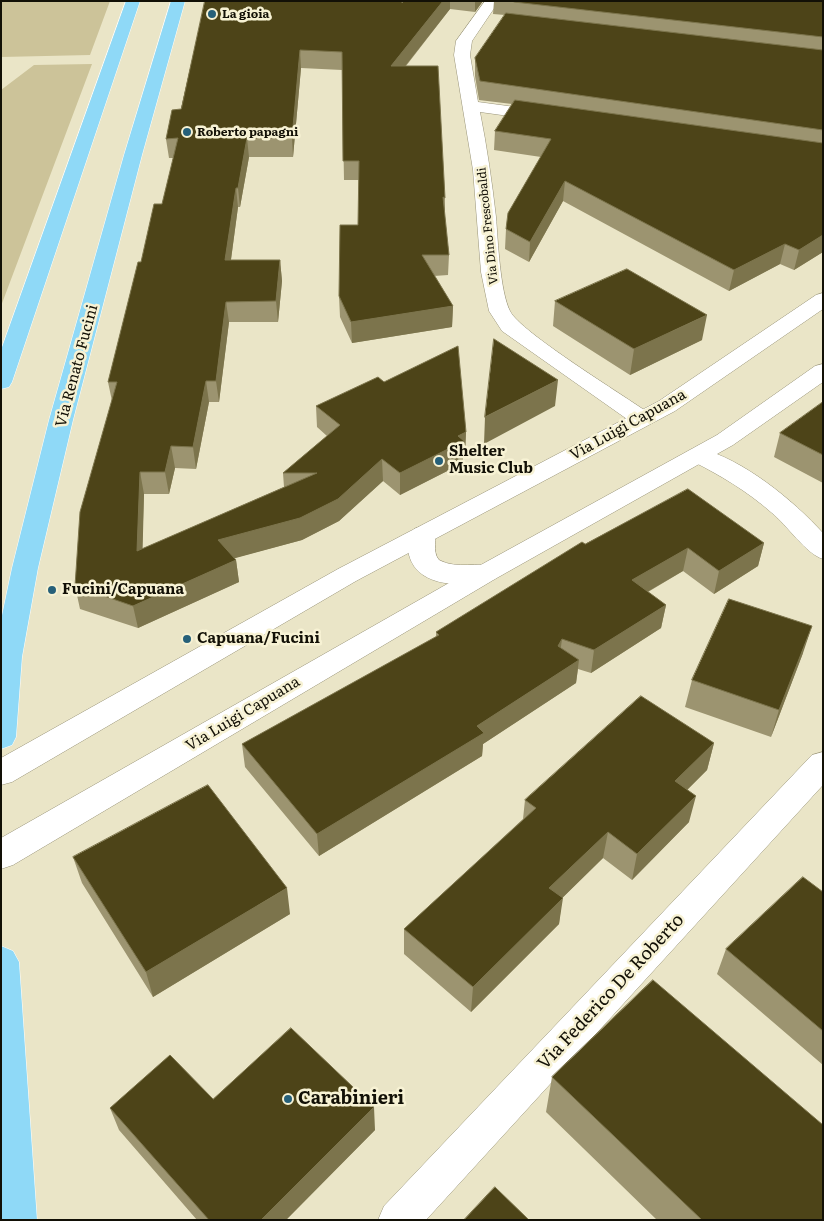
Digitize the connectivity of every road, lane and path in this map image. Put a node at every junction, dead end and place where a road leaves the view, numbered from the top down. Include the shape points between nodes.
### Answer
1 (133, 1) edge
2 (178, 1) edge
3 (492, 1) edge
4 (477, 21) junction
5 (497, 24) edge
6 (472, 106) junction
7 (564, 118) edge
8 (823, 299) edge
9 (823, 371) edge
10 (1, 382) edge
11 (642, 419) junction
12 (699, 455) junction
13 (423, 535) junction
14 (823, 550) edge
15 (486, 573) junction
16 (1, 737) edge
17 (823, 764) edge
18 (1, 774) edge
19 (1, 855) edge
20 (1, 962) edge
21 (17, 1220) edge
22 (398, 1220) edge

1 - 10 main road
2 - 16 main road, Via Renato Fucini via 61,420 25,568 8,657
3 - 4 street, Via Dino Frescobaldi
4 - 5 street
4 - 6 street, Via Dino Frescobaldi via 462,46
6 - 7 street
6 - 11 street, Via Dino Frescobaldi via 482,170 491,272 499,311 510,326 531,342
8 - 11 street, Via Luigi Capuana via 668,406
9 - 12 street, Via Luigi Capuana via 726,440
11 - 13 street, Via Luigi Capuana
12 - 14 street via 738,474 769,497
12 - 15 street, Via Luigi Capuana
13 - 15 street, Via Luigi Capuana via 420,551 432,568 461,576
13 - 18 street, Via Luigi Capuana via 347,575
15 - 19 street, Via Luigi Capuana
17 - 22 street, Via Federico De Roberto
20 - 21 main road

